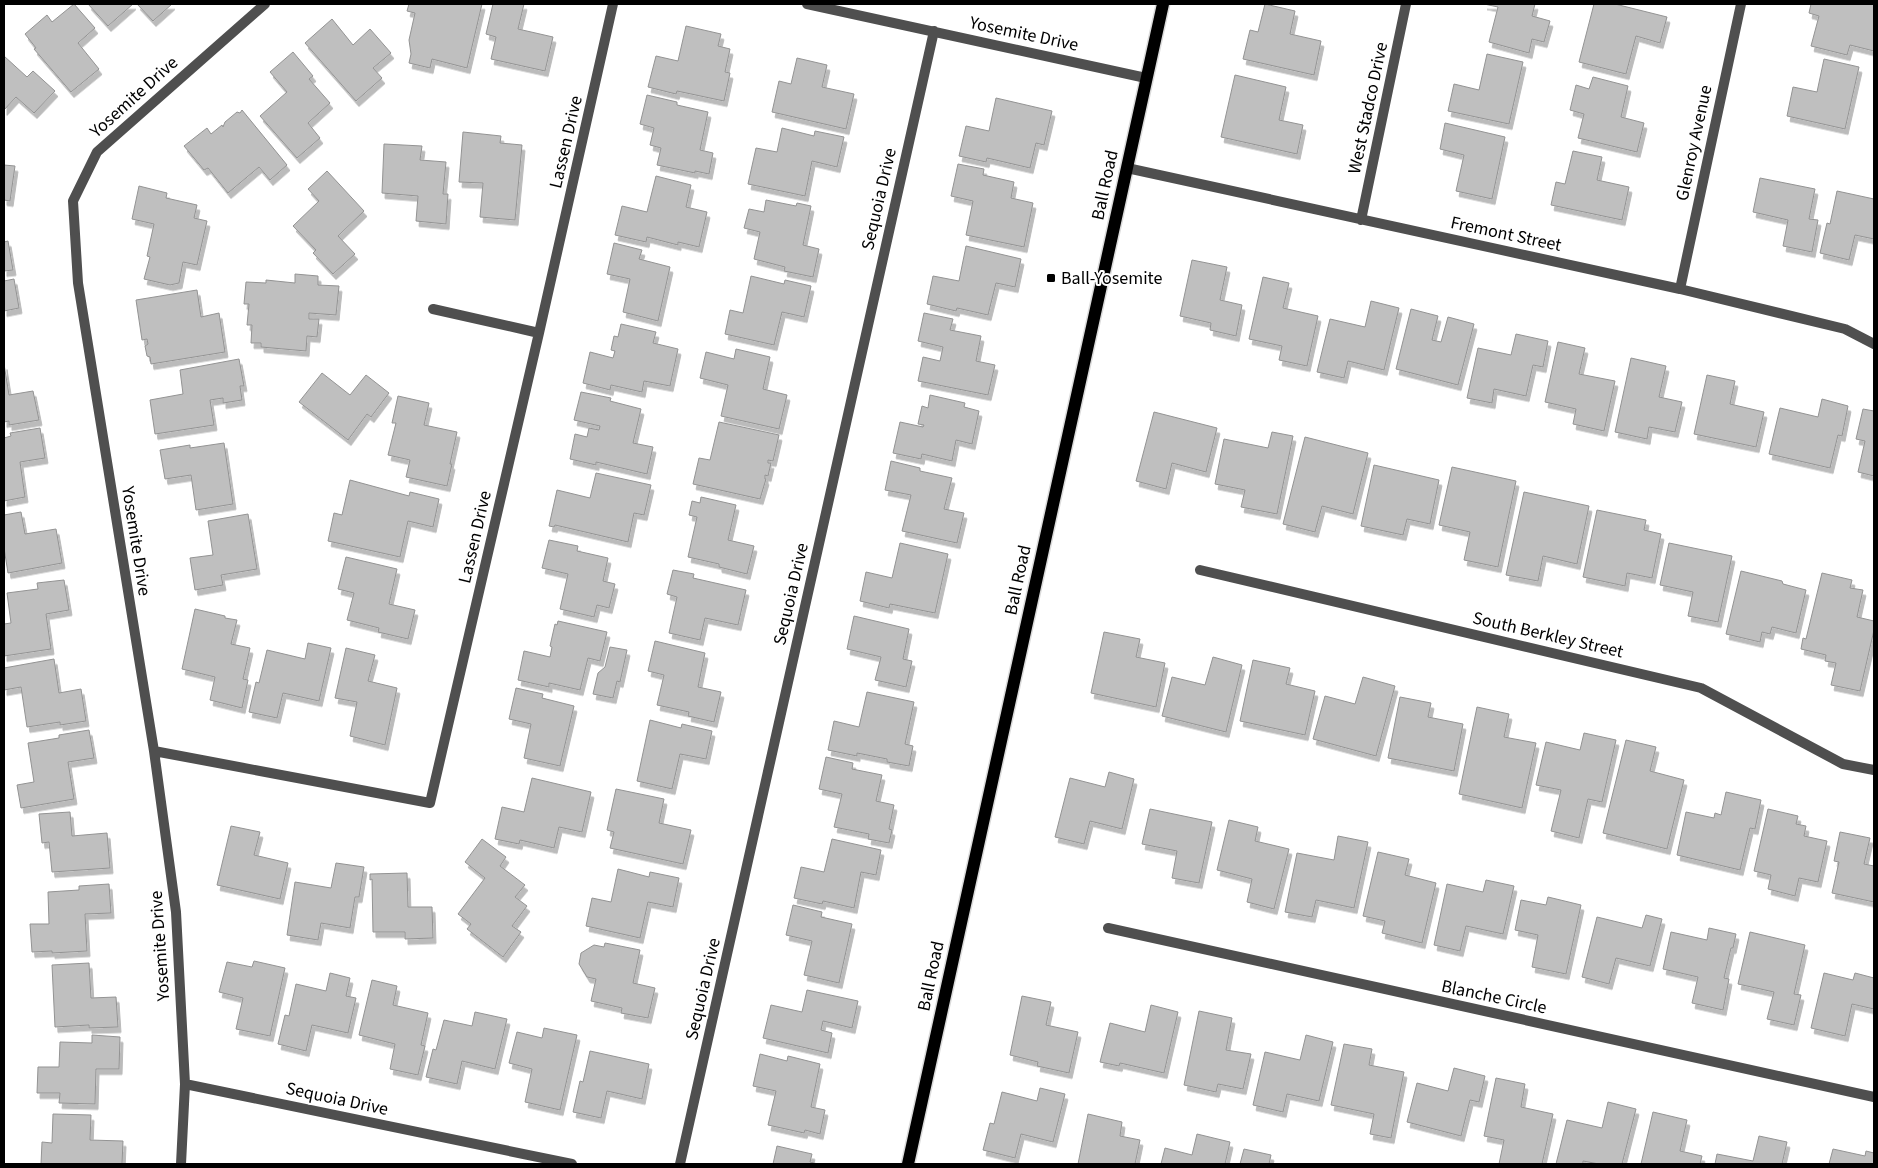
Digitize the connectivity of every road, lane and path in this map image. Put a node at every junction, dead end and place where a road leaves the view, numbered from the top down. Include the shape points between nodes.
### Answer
1 (265, 4) edge
2 (614, 4) edge
3 (807, 4) edge
4 (1163, 4) edge
5 (1406, 4) edge
6 (1741, 4) edge
7 (934, 31) junction
8 (1146, 78) junction
9 (1127, 168) junction
10 (1361, 220) junction
11 (1680, 289) junction
12 (433, 309) dead end
13 (540, 334) junction
14 (1874, 344) edge
15 (1200, 570) dead end
16 (154, 751) junction
17 (1874, 770) edge
18 (1108, 928) dead end
19 (185, 1084) junction
20 (1874, 1097) edge
21 (181, 1164) edge
22 (572, 1164) edge
23 (680, 1164) edge
24 (908, 1164) edge

1 - 16 street, Yosemite Drive via 97,152 73,201 78,283
2 - 13 street, Lassen Drive
3 - 7 street, Yosemite Drive
4 - 8 main road, Ball Road
5 - 10 street, West Stadco Drive
6 - 11 street, Glenroy Avenue
7 - 8 street, Yosemite Drive
7 - 23 street, Sequoia Drive
8 - 9 main road, Ball Road
9 - 10 street, Fremont Street
9 - 24 main road, Ball Road
10 - 11 street, Fremont Street
11 - 14 street, Fremont Street via 1846,329
12 - 13 street
13 - 16 street, Lassen Drive via 430,803
15 - 17 street, South Berkley Street via 1701,688 1843,764
16 - 19 street, Yosemite Drive via 176,912
18 - 20 street, Blanche Circle
19 - 21 street, Yosemite Drive
19 - 22 street, Sequoia Drive

